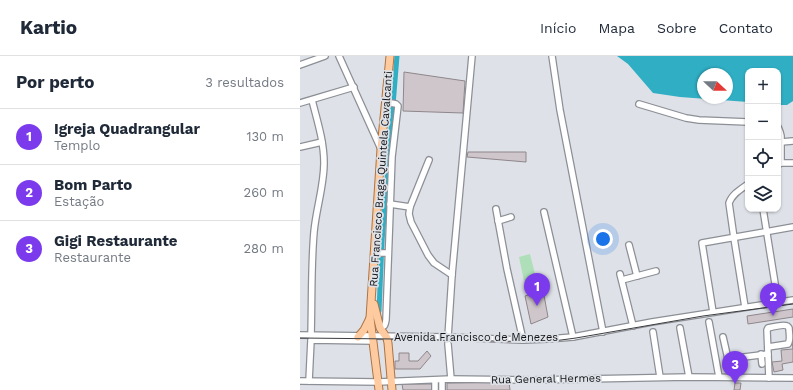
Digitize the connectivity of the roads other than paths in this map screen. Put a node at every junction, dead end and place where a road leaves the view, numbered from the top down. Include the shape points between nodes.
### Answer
1 (324, 56) edge
2 (340, 56) edge
3 (390, 56) edge
4 (472, 56) edge
5 (552, 56) edge
6 (300, 65) edge
7 (354, 88) junction
8 (312, 100) junction
9 (300, 103) edge
10 (392, 103) junction
11 (639, 104) dead end
12 (745, 122) edge
13 (793, 141) edge
14 (322, 142) junction
15 (781, 142) edge
16 (300, 147) edge
17 (381, 149) junction
18 (429, 160) dead end
19 (793, 163) edge
20 (781, 164) edge
21 (745, 186) edge
22 (390, 204) junction
23 (410, 207) junction
24 (496, 210) dead end
25 (544, 212) dead end
26 (764, 212) edge
27 (511, 217) dead end
28 (498, 220) junction
29 (793, 227) edge
30 (767, 232) junction
31 (734, 238) junction
32 (629, 245) dead end
33 (376, 253) junction
34 (386, 253) junction
35 (656, 271) dead end
36 (452, 275) junction
37 (637, 276) junction
38 (372, 294) junction
39 (793, 300) edge
40 (778, 302) junction
41 (745, 307) junction
42 (713, 312) junction
43 (370, 318) junction
44 (710, 322) dead end
45 (633, 326) junction
46 (380, 328) junction
47 (680, 328) dead end
48 (603, 332) junction
49 (653, 332) dead end
50 (300, 335) edge
51 (358, 337) junction
52 (386, 337) junction
53 (573, 337) junction
54 (311, 338) junction
55 (723, 338) dead end
56 (372, 339) junction
57 (523, 340) junction
58 (448, 341) junction
59 (768, 346) junction
60 (764, 354) junction
61 (389, 357) junction
62 (728, 358) junction
63 (376, 359) junction
64 (762, 364) dead end
65 (730, 368) dead end
66 (660, 377) junction
67 (689, 377) junction
68 (719, 377) junction
69 (769, 378) junction
70 (793, 378) edge
71 (451, 379) junction
72 (435, 380) junction
73 (442, 380) junction
74 (300, 381) edge
75 (309, 381) junction
76 (378, 382) junction
77 (392, 382) junction
78 (379, 390) edge
79 (392, 390) edge
80 (435, 390) edge
81 (442, 390) edge

1 - 6 street
2 - 7 street
3 - 10 main road, Rua Francisco Braga Quintela Cavalcanti
4 - 36 street
5 - 48 street
7 - 8 street
7 - 17 street
8 - 9 street
8 - 14 street
10 - 17 main road, Rua Francisco Braga Quintela Cavalcanti
10 - 22 street via 398,106
11 - 12 street via 686,118
13 - 15 street
14 - 16 street
14 - 54 street via 324,163 314,230
17 - 33 main road, Rua Francisco Braga Quintela Cavalcanti
18 - 23 street
19 - 20 street
21 - 31 street via 733,195 729,203
22 - 23 street
22 - 34 street
23 - 36 street via 411,222 428,255 434,263
24 - 28 street
25 - 53 street
26 - 30 street
27 - 28 street
28 - 57 street
29 - 30 street
30 - 31 street
30 - 40 street
31 - 41 street
31 - 42 street via 702,243
32 - 37 street
33 - 34 street
33 - 38 main road, Rua Francisco Braga Quintela Cavalcanti
34 - 46 street via 385,325
35 - 37 street
36 - 58 street
37 - 45 street via 621,277
38 - 43 main road, Rua Francisco Braga Quintela Cavalcanti
38 - 46 main road
39 - 40 street, Avenida Francisco de Menezes
40 - 41 street, Avenida Francisco de Menezes
41 - 42 street, Avenida Francisco de Menezes
42 - 45 street, Avenida Francisco de Menezes
43 - 51 main road
43 - 56 main road, Rua Francisco Braga Quintela Cavalcanti
44 - 68 street
45 - 48 street, Avenida Francisco de Menezes
46 - 52 main road
47 - 67 street
48 - 53 street, Avenida Francisco de Menezes
49 - 66 street
50 - 54 street, Avenida Francisco de Menezes
51 - 54 street, Avenida Francisco de Menezes
51 - 56 street, Avenida Francisco de Menezes
52 - 56 street, Avenida Francisco de Menezes
52 - 58 street, Avenida Francisco de Menezes
52 - 61 main road
53 - 57 street, Avenida Francisco de Menezes
54 - 56 street
54 - 75 street
55 - 62 street
56 - 63 main road, Rua Francisco Braga Quintela Cavalcanti
57 - 58 street, Avenida Francisco de Menezes
58 - 71 street
59 - 59 street via 768,328 789,328 788,344
59 - 60 street
60 - 62 street
60 - 64 street
60 - 69 street
61 - 63 main road via 380,355
61 - 77 main road
62 - 65 street
63 - 76 main road, Rua Francisco Braga Quintela Cavalcanti
66 - 67 street, Rua General Hermes
66 - 71 street, Rua General Hermes
67 - 68 street, Rua General Hermes
68 - 69 street, Rua General Hermes
69 - 70 street, Rua General Hermes
71 - 73 street, Rua General Hermes
72 - 73 street, Rua General Hermes
72 - 77 street, Rua General Hermes
72 - 80 street
73 - 81 street
74 - 75 street, Rua General Hermes
75 - 76 street, Rua General Hermes
76 - 77 street, Rua General Hermes
76 - 78 main road, Rua Francisco Braga Quintela Cavalcanti
77 - 79 main road

